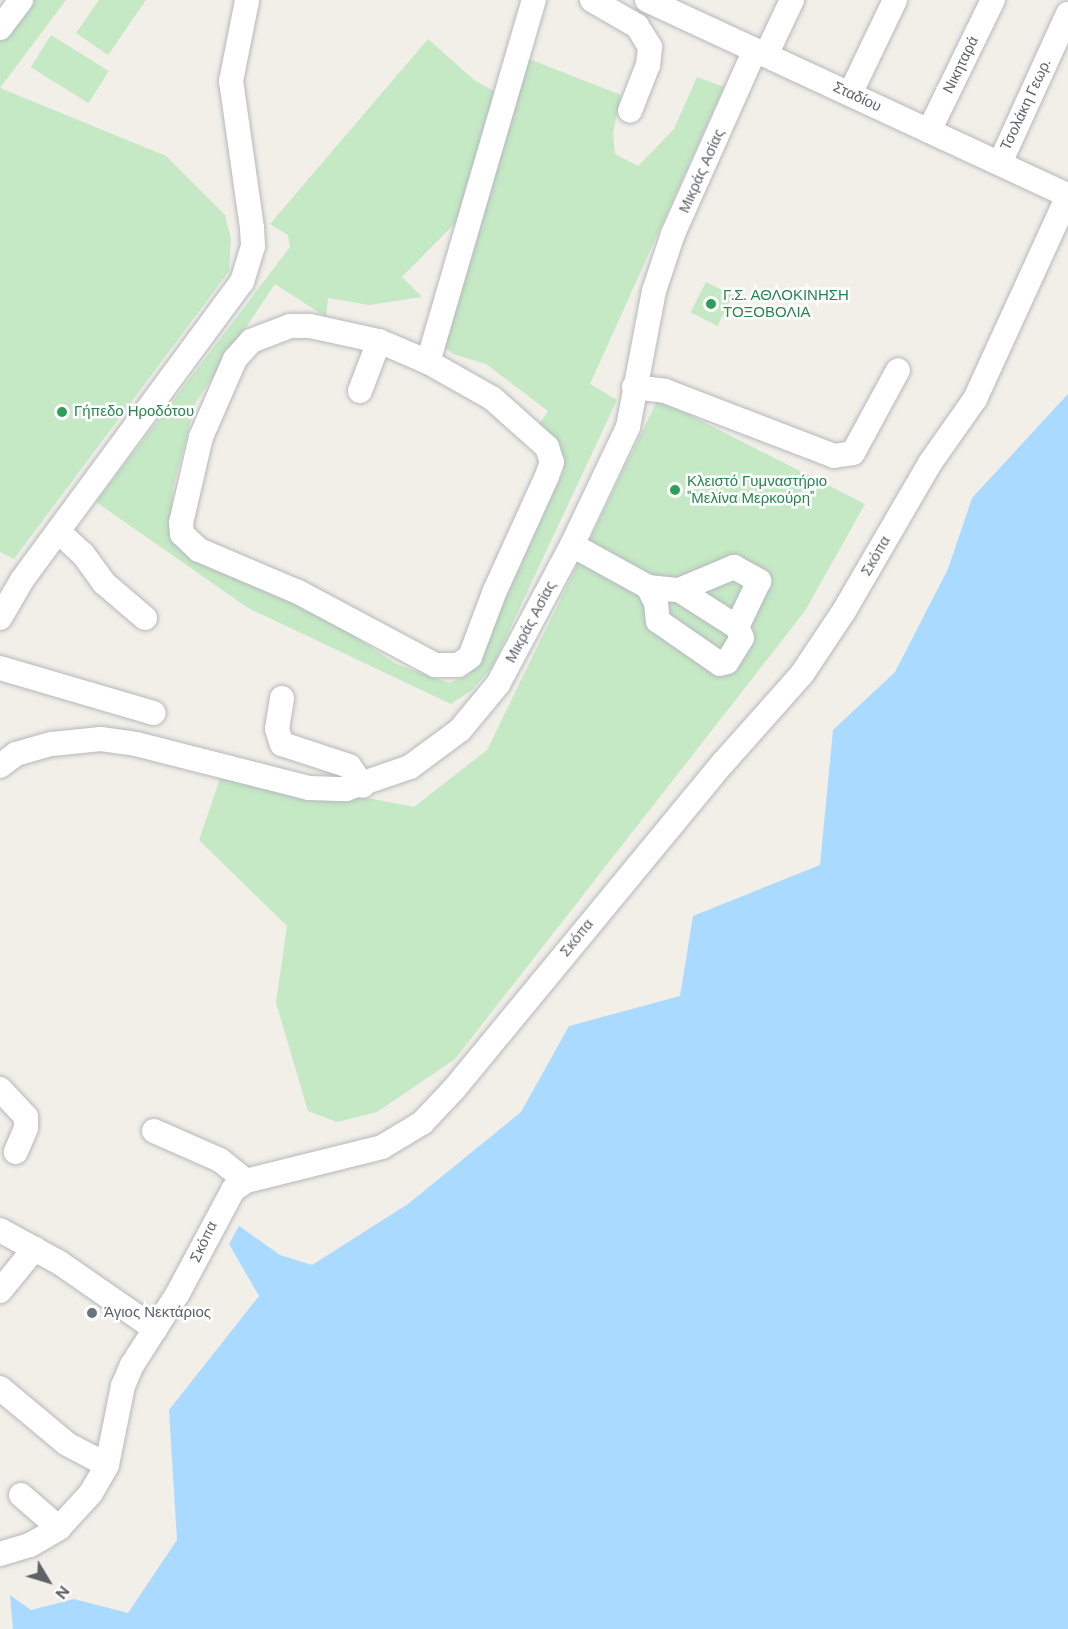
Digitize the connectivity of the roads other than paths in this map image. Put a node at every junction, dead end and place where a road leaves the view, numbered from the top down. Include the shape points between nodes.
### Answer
1 (21, 0) edge
2 (247, 0) edge
3 (534, 0) edge
4 (592, 0) edge
5 (647, 0) edge
6 (792, 0) edge
7 (895, 0) edge
8 (993, 0) edge
9 (686, 8) edge
10 (1068, 14) edge
11 (0, 28) edge
12 (760, 52) junction
13 (850, 94) junction
14 (630, 111) dead end
15 (929, 131) junction
16 (1000, 163) junction
17 (1068, 195) edge
18 (379, 340) junction
19 (429, 362) junction
20 (898, 370) dead end
21 (634, 387) junction
22 (360, 391) dead end
23 (60, 532) junction
24 (572, 544) junction
25 (648, 587) junction
26 (679, 590) junction
27 (0, 618) edge
28 (145, 618) dead end
29 (737, 627) junction
30 (0, 668) edge
31 (282, 698) dead end
32 (154, 713) dead end
33 (5, 757) edge
34 (363, 786) junction
35 (0, 1089) edge
36 (154, 1131) dead end
37 (16, 1152) dead end
38 (246, 1181) junction
39 (0, 1230) edge
40 (35, 1248) junction
41 (0, 1291) edge
42 (155, 1329) junction
43 (0, 1388) edge
44 (107, 1465) junction
45 (21, 1495) dead end
46 (58, 1528) junction
47 (0, 1554) edge

1 - 11 street
2 - 23 street via 231,81 252,228 249,263 242,282
3 - 19 street
4 - 14 street via 637,26 650,47 648,65
5 - 9 street, Σταδίου
6 - 12 street, Μικράς Ασίας
7 - 13 street
8 - 15 street, Νικηταρά
9 - 12 street, Σταδίου
10 - 16 street, Τσολάκη Γεωρ.
12 - 13 street, Σταδίου
12 - 21 street, Μικράς Ασίας via 673,234 654,291
13 - 15 street, Σταδίου
15 - 16 street, Σταδίου
16 - 17 street, Σταδίου
17 - 38 street, Σκόπα via 975,399 930,463 827,639 798,679 422,1123 396,1142 370,1151
18 - 19 street
18 - 19 street via 310,326 284,327 251,341 235,359 201,437 181,523 182,534 199,550 298,592 447,668 470,657 552,462 547,447 524,424 484,393
18 - 22 street
20 - 21 street via 853,453 834,456 664,391
21 - 24 street, Μικράς Ασίας via 628,427
23 - 27 street via 22,580
23 - 28 street via 83,554 104,583
24 - 25 street
24 - 34 street, Μικράς Ασίας via 498,684 480,709 433,753
25 - 26 street
25 - 29 street via 656,603 658,621 720,664 731,658 742,638
26 - 29 street
26 - 29 street via 734,567 759,581
30 - 32 street
31 - 34 street via 278,740 289,748 349,766
33 - 34 street, Μικράς Ασίας via 52,744 101,739 136,744 309,788
35 - 37 street via 26,1117 26,1128
36 - 38 street via 205,1152
38 - 42 street, Σκόπα via 225,1200
39 - 40 street
40 - 41 street
40 - 42 street
42 - 44 street, Σκόπα via 123,1386
43 - 44 street via 67,1444
44 - 46 street, Σκόπα via 76,1513
45 - 46 street
46 - 47 street, Σκόπα via 30,1545

